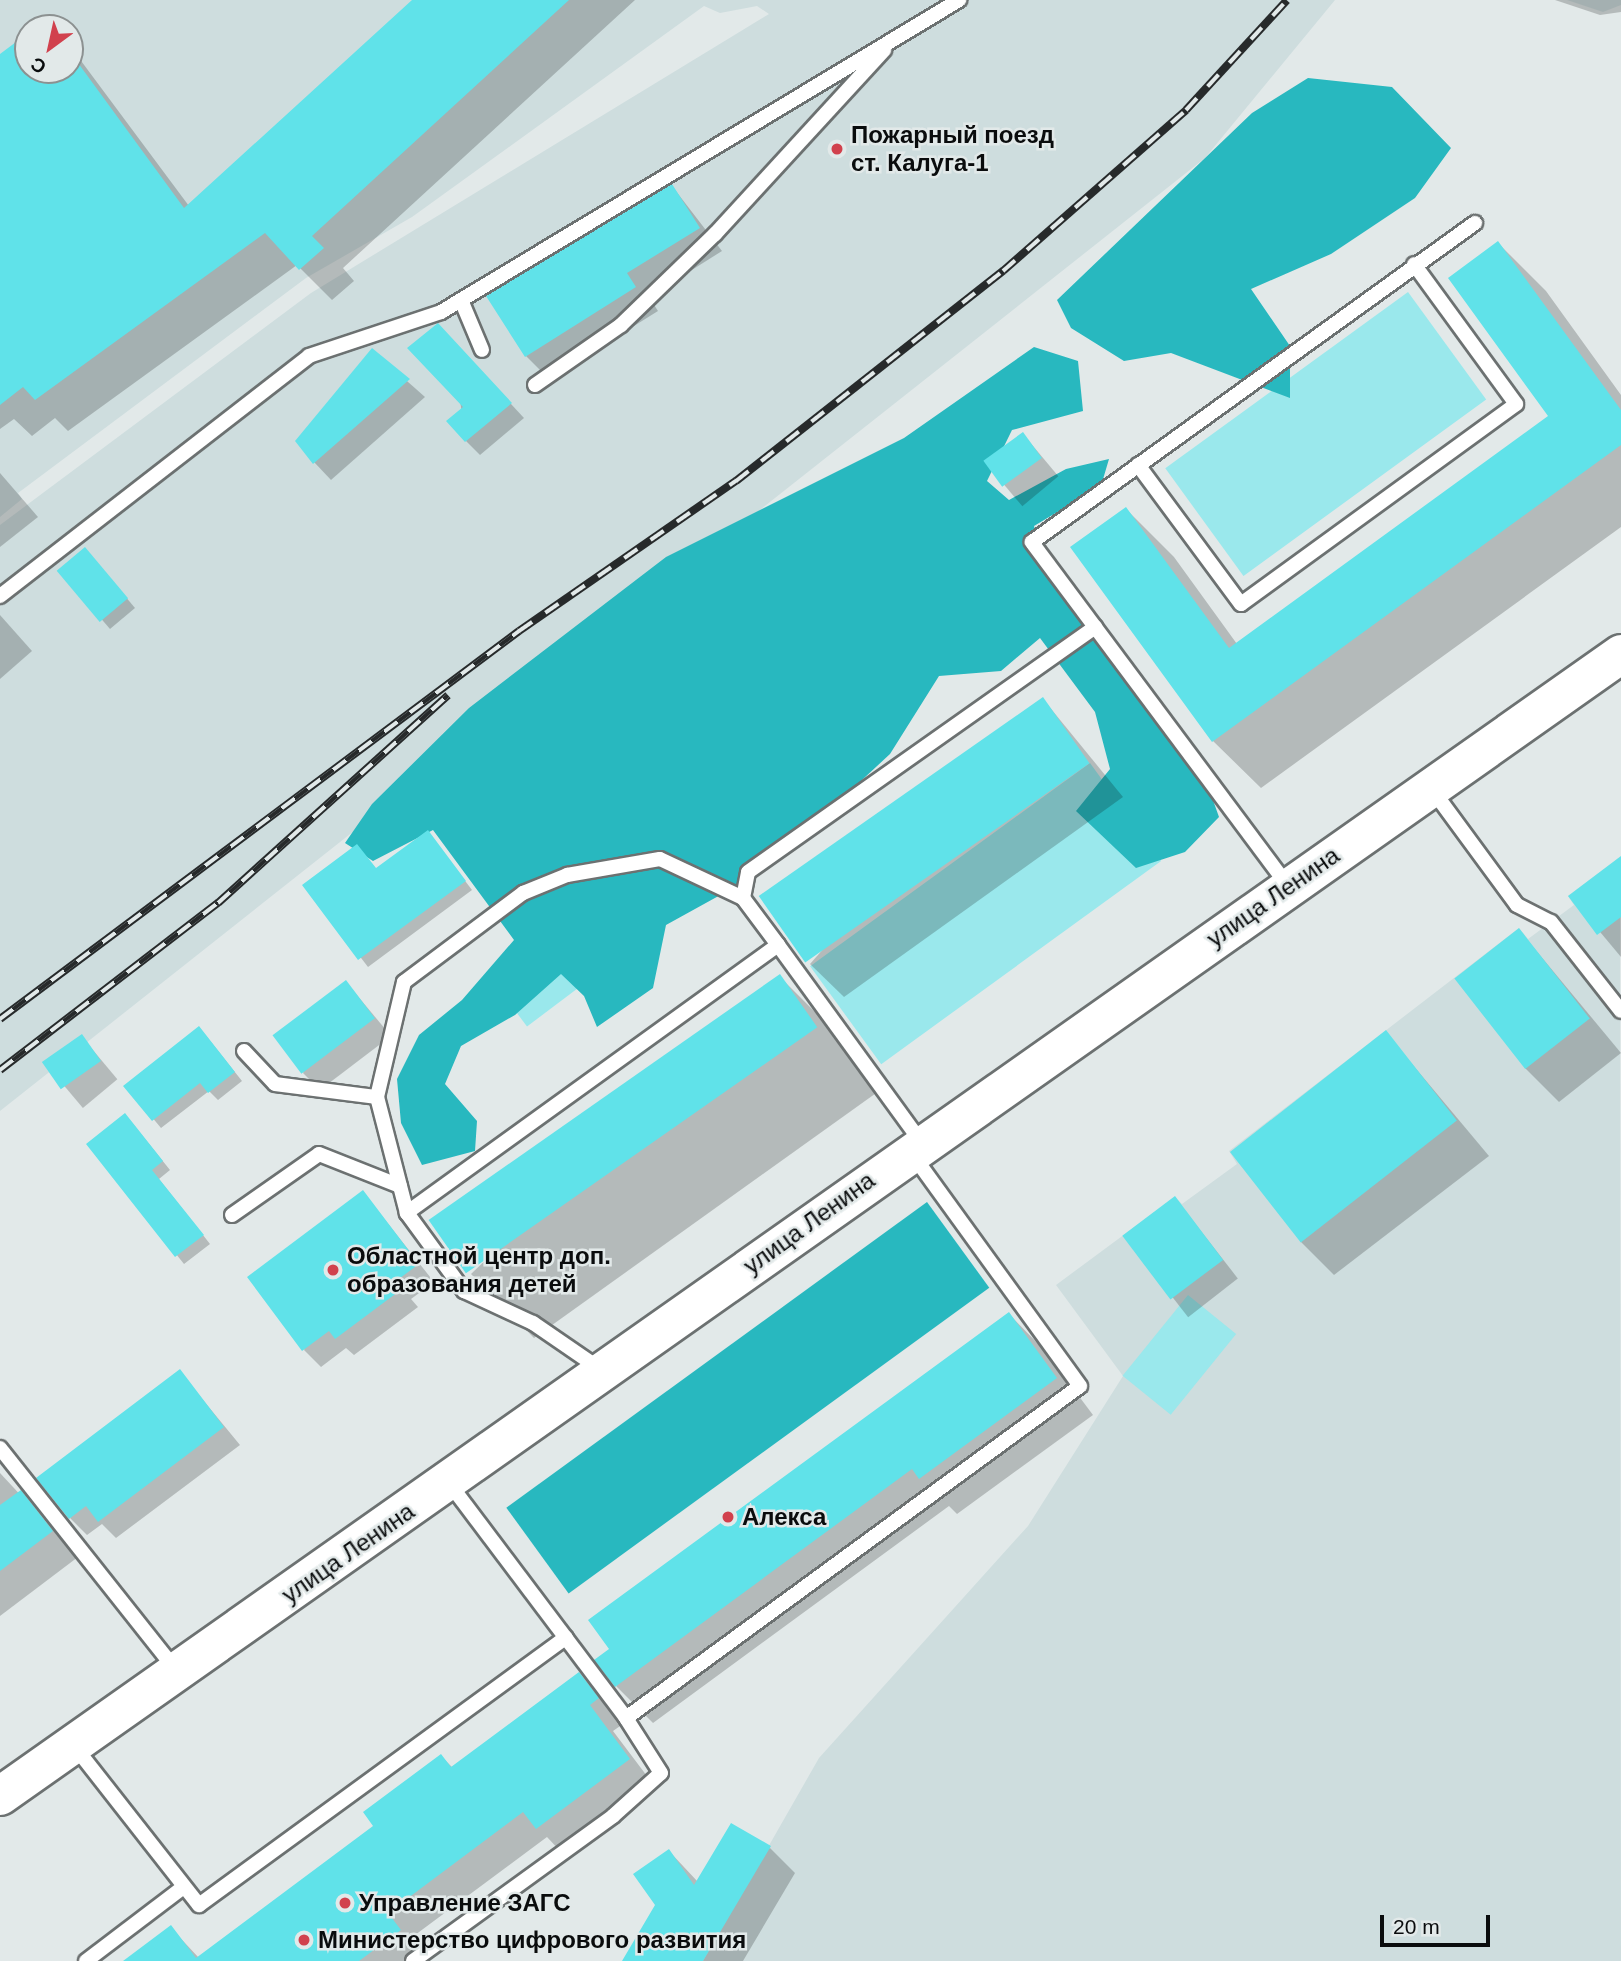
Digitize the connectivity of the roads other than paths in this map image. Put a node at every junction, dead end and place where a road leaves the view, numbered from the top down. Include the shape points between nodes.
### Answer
1 (959, 0) edge
2 (895, 38) junction
3 (1475, 223) dead end
4 (1414, 264) junction
5 (461, 300) junction
6 (482, 350) dead end
7 (535, 385) dead end
8 (1138, 465) junction
9 (0, 596) edge
10 (1096, 627) junction
11 (1620, 656) edge
12 (1430, 787) junction
13 (1288, 886) junction
14 (743, 898) junction
15 (778, 945) junction
16 (1621, 1011) edge
17 (244, 1051) dead end
18 (377, 1097) junction
19 (915, 1146) junction
20 (400, 1186) junction
21 (407, 1213) junction
22 (232, 1215) dead end
23 (603, 1371) junction
24 (0, 1448) edge
25 (449, 1483) junction
26 (566, 1637) junction
27 (178, 1672) junction
28 (626, 1718) junction
29 (74, 1744) junction
30 (0, 1796) edge
31 (182, 1888) junction
32 (86, 1961) edge
33 (413, 1961) edge

1 - 2 lane
2 - 5 lane
2 - 7 lane via 696,252 621,325
3 - 4 lane
4 - 8 lane
4 - 8 lane via 1516,404 1241,604
5 - 6 lane
5 - 9 lane via 309,356
8 - 10 lane via 1032,542
10 - 13 lane
10 - 14 lane via 748,872
11 - 12 main road, улица Ленина
12 - 13 main road, улица Ленина
12 - 16 lane via 1517,905 1551,922
13 - 19 main road, улица Ленина
14 - 15 lane
14 - 18 lane via 660,859 567,875 523,894 404,982
15 - 19 lane
15 - 21 lane
17 - 18 lane via 275,1084
18 - 20 lane
19 - 23 main road, улица Ленина
19 - 28 lane via 1080,1386
20 - 21 lane
20 - 22 lane via 320,1154
21 - 23 lane via 464,1291 533,1323
23 - 25 main road, улица Ленина
24 - 27 lane
25 - 26 lane
25 - 27 main road, улица Ленина
26 - 28 lane
26 - 31 lane via 210,1900 199,1905
27 - 29 main road, улица Ленина
28 - 33 lane via 661,1773 612,1816
29 - 30 main road, улица Ленина
29 - 31 lane
31 - 32 lane

